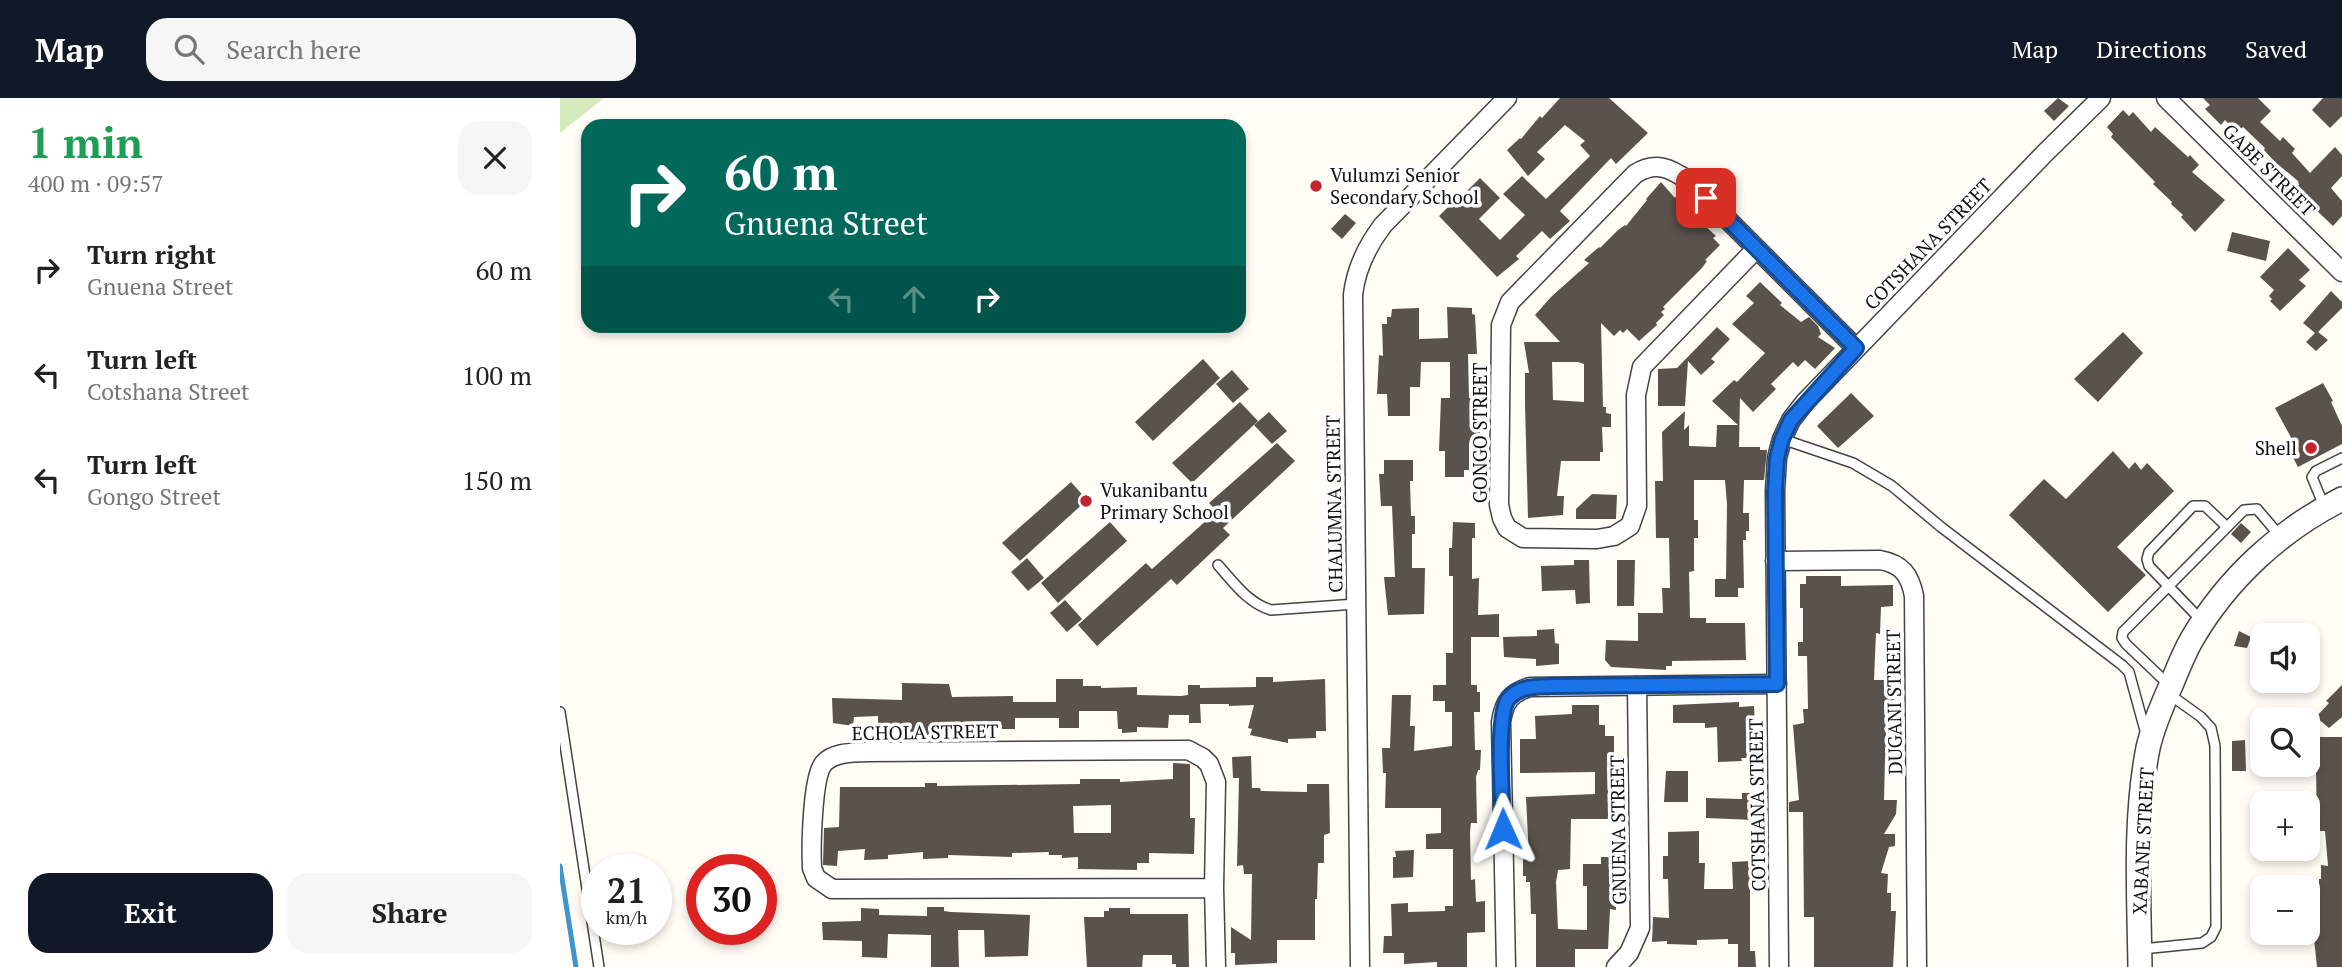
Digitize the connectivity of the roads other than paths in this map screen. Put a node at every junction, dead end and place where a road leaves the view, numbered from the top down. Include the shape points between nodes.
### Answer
1 (1507, 98) edge
2 (2101, 98) edge
3 (2166, 98) edge
4 (1756, 249) junction
5 (2342, 272) edge
6 (1856, 348) junction
7 (1782, 439) junction
8 (2342, 458) edge
9 (2333, 503) edge
10 (2227, 527) junction
11 (2281, 537) junction
12 (1775, 561) junction
13 (1218, 565) dead end
14 (2167, 587) junction
15 (1356, 604) junction
16 (2202, 622) junction
17 (1777, 684) junction
18 (1637, 685) junction
19 (2169, 689) junction
20 (560, 712) edge
21 (2149, 746) junction
22 (1214, 887) junction
23 (2140, 958) edge
24 (599, 967) edge
25 (1216, 967) edge
26 (1360, 967) edge
27 (1506, 967) edge
28 (1616, 967) edge
29 (1779, 967) edge
30 (1917, 967) edge

1 - 15 street, CHALUMNA STREET via 1383,225 1355,279
2 - 6 street, COTSHANA STREET
3 - 5 street, GABE STREET
4 - 4 street, GONGO STREET via 1642,367 1636,395 1637,506 1630,526 1597,539 1523,538 1513,533 1499,505 1501,325 1510,302 1635,174 1654,165 1689,181
4 - 6 street, GONGO STREET
6 - 7 street, COTSHANA STREET via 1798,411
7 - 12 street, COTSHANA STREET via 1775,491
7 - 21 lane via 1853,463 1892,486 2122,665 2133,683
8 - 9 lane via 2312,477
9 - 11 street, XABANE STREET
10 - 11 lane via 2252,508
10 - 14 lane
10 - 14 lane via 2205,506 2193,506 2149,552 2149,566
11 - 16 street, XABANE STREET via 2244,570
12 - 17 street, COTSHANA STREET
12 - 30 street, DUGANI STREET via 1880,560 1892,562 1908,574 1914,596
13 - 15 lane via 1255,604 1271,610
14 - 16 lane
14 - 19 lane via 2122,638
15 - 26 street, CHALUMNA STREET
16 - 19 street, XABANE STREET
17 - 18 street
17 - 29 street, COTSHANA STREET
18 - 27 street via 1530,687 1505,704
18 - 28 street, GNUENA STREET via 1640,928 1629,953
19 - 21 street, XABANE STREET
19 - 23 lane via 2211,729 2215,747 2216,927 2202,943
20 - 24 lane
21 - 23 street, XABANE STREET via 2141,798
22 - 22 street, ECHOLA STREET via 1216,782 1209,764 1188,750 848,754 825,762 816,781 812,868 816,878 832,889
22 - 25 street, ECHOLA STREET

